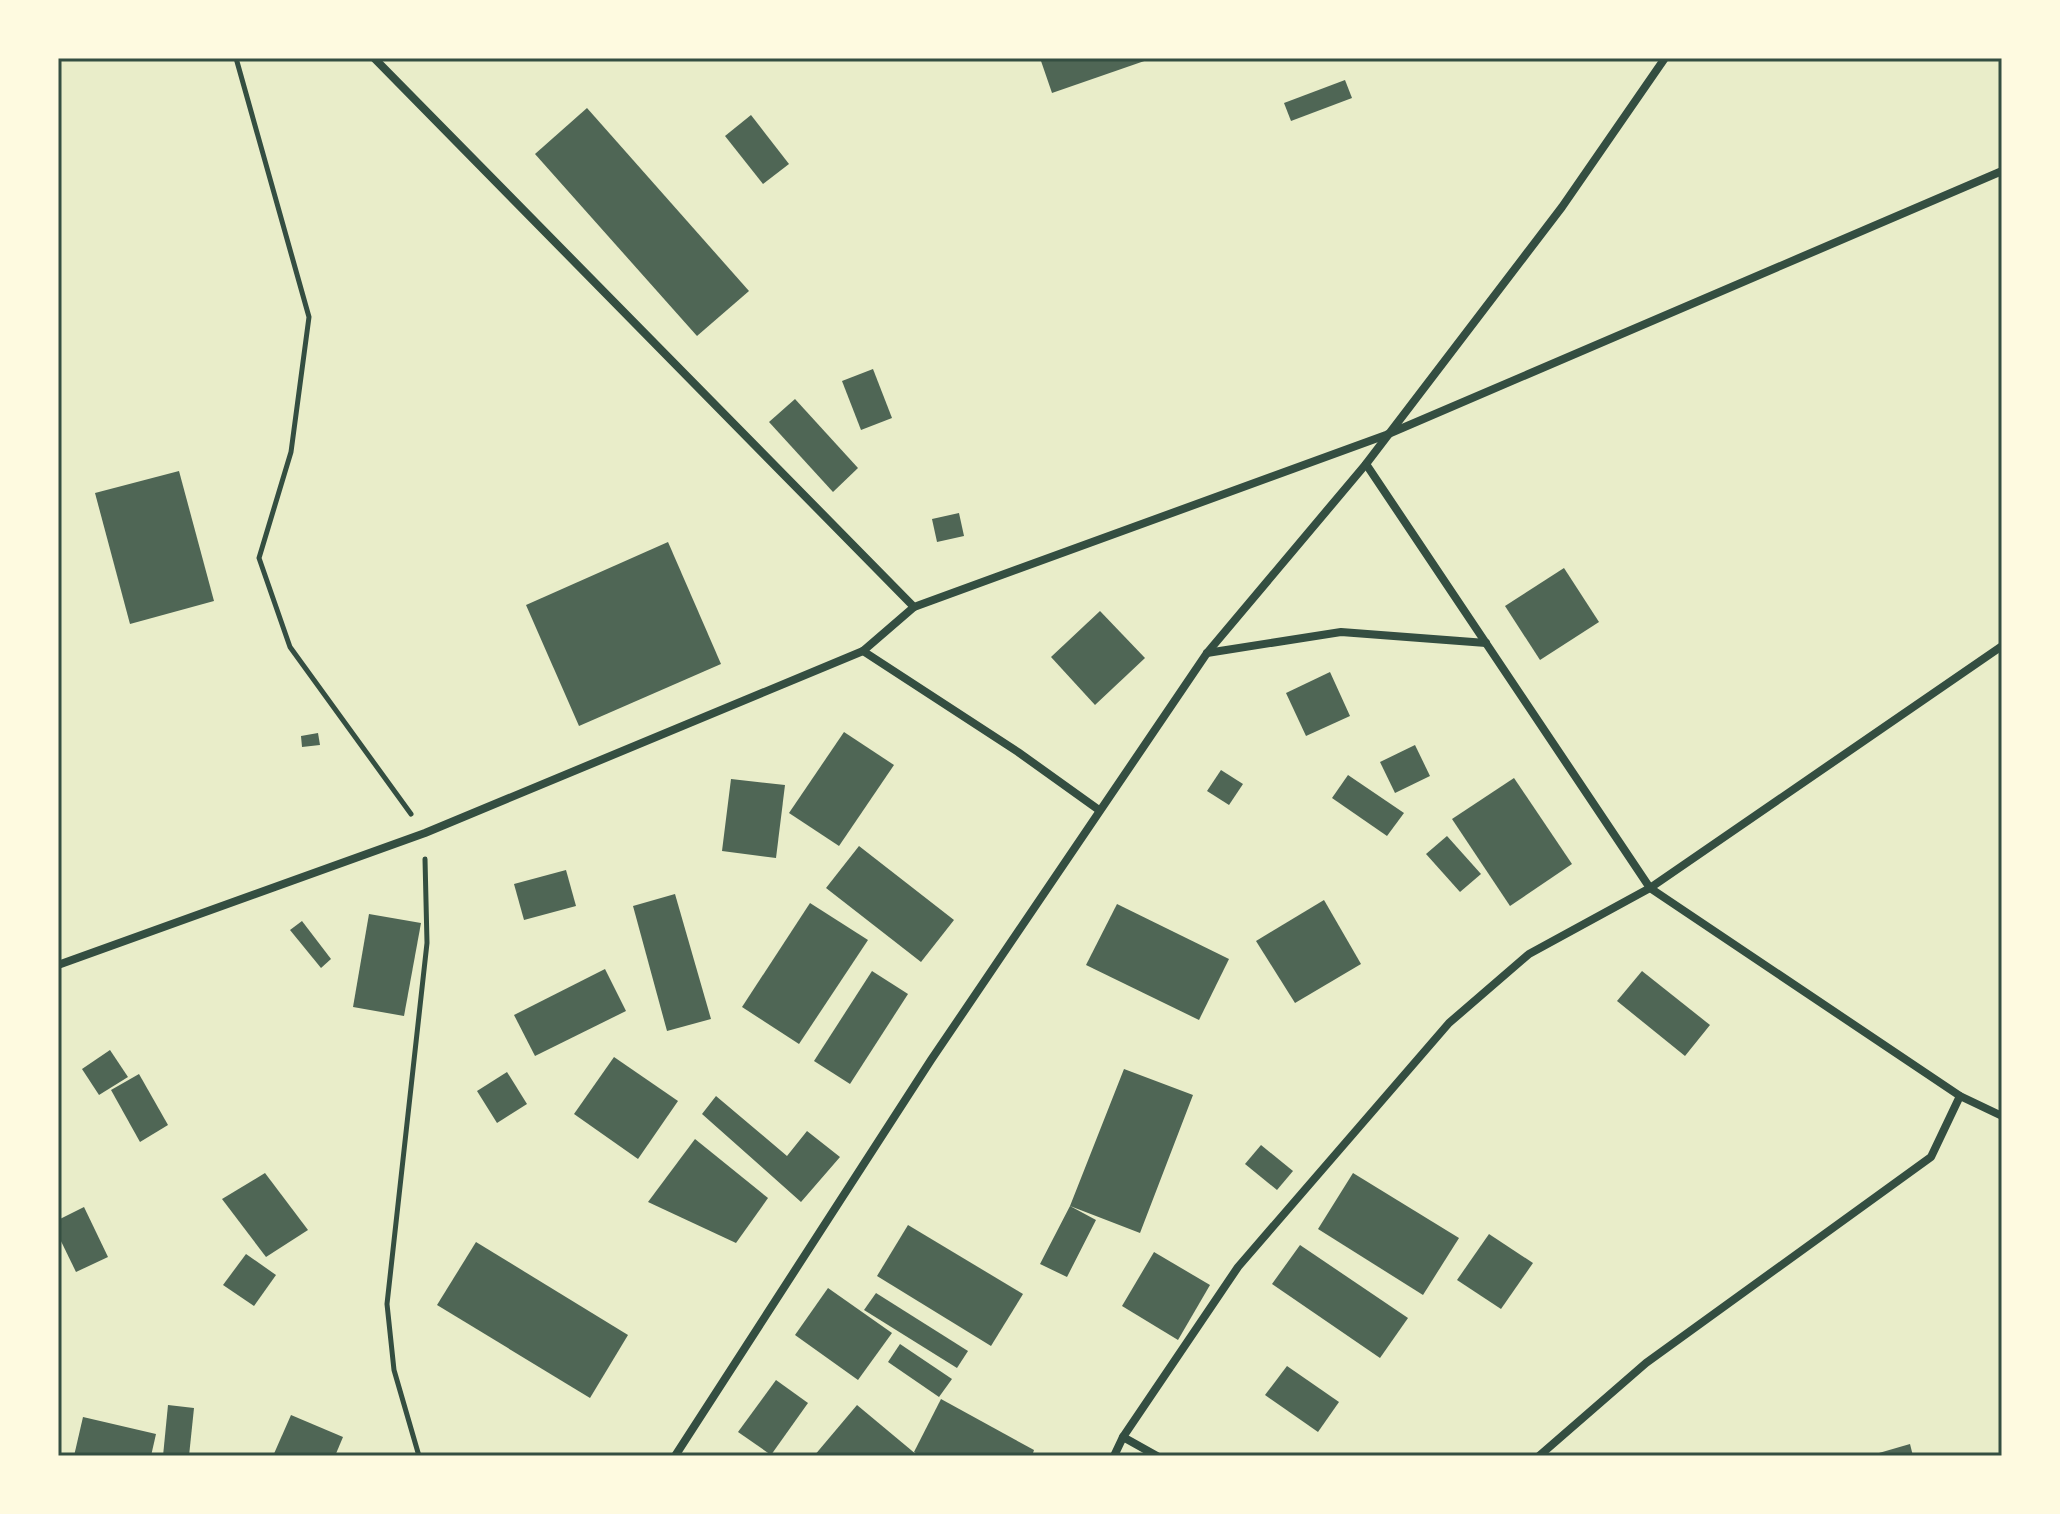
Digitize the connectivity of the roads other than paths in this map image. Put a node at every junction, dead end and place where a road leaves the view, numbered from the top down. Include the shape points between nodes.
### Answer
1 (374, 58) edge
2 (1665, 58) edge
3 (2002, 171) edge
4 (1386, 435) junction
5 (1366, 464) junction
6 (914, 607) junction
7 (1486, 643) junction
8 (2002, 646) edge
9 (863, 651) junction
10 (1207, 653) junction
11 (1099, 810) junction
12 (1650, 888) junction
13 (58, 965) edge
14 (1960, 1096) junction
15 (2002, 1116) edge
16 (1123, 1437) junction
17 (675, 1456) edge
18 (1114, 1456) edge
19 (1157, 1456) edge
20 (1539, 1456) edge

1 - 6 street
2 - 4 street via 1562,207
3 - 4 street
4 - 5 street
4 - 6 street
5 - 7 street
5 - 10 street
6 - 9 street
7 - 10 street via 1341,632
7 - 12 street
8 - 12 street
9 - 11 street
9 - 13 street via 425,833
10 - 11 street
11 - 17 street
12 - 14 street
12 - 16 street via 1529,954 1449,1023 1238,1267
14 - 15 street
14 - 20 street via 1931,1157 1646,1363
16 - 18 street
16 - 19 street

